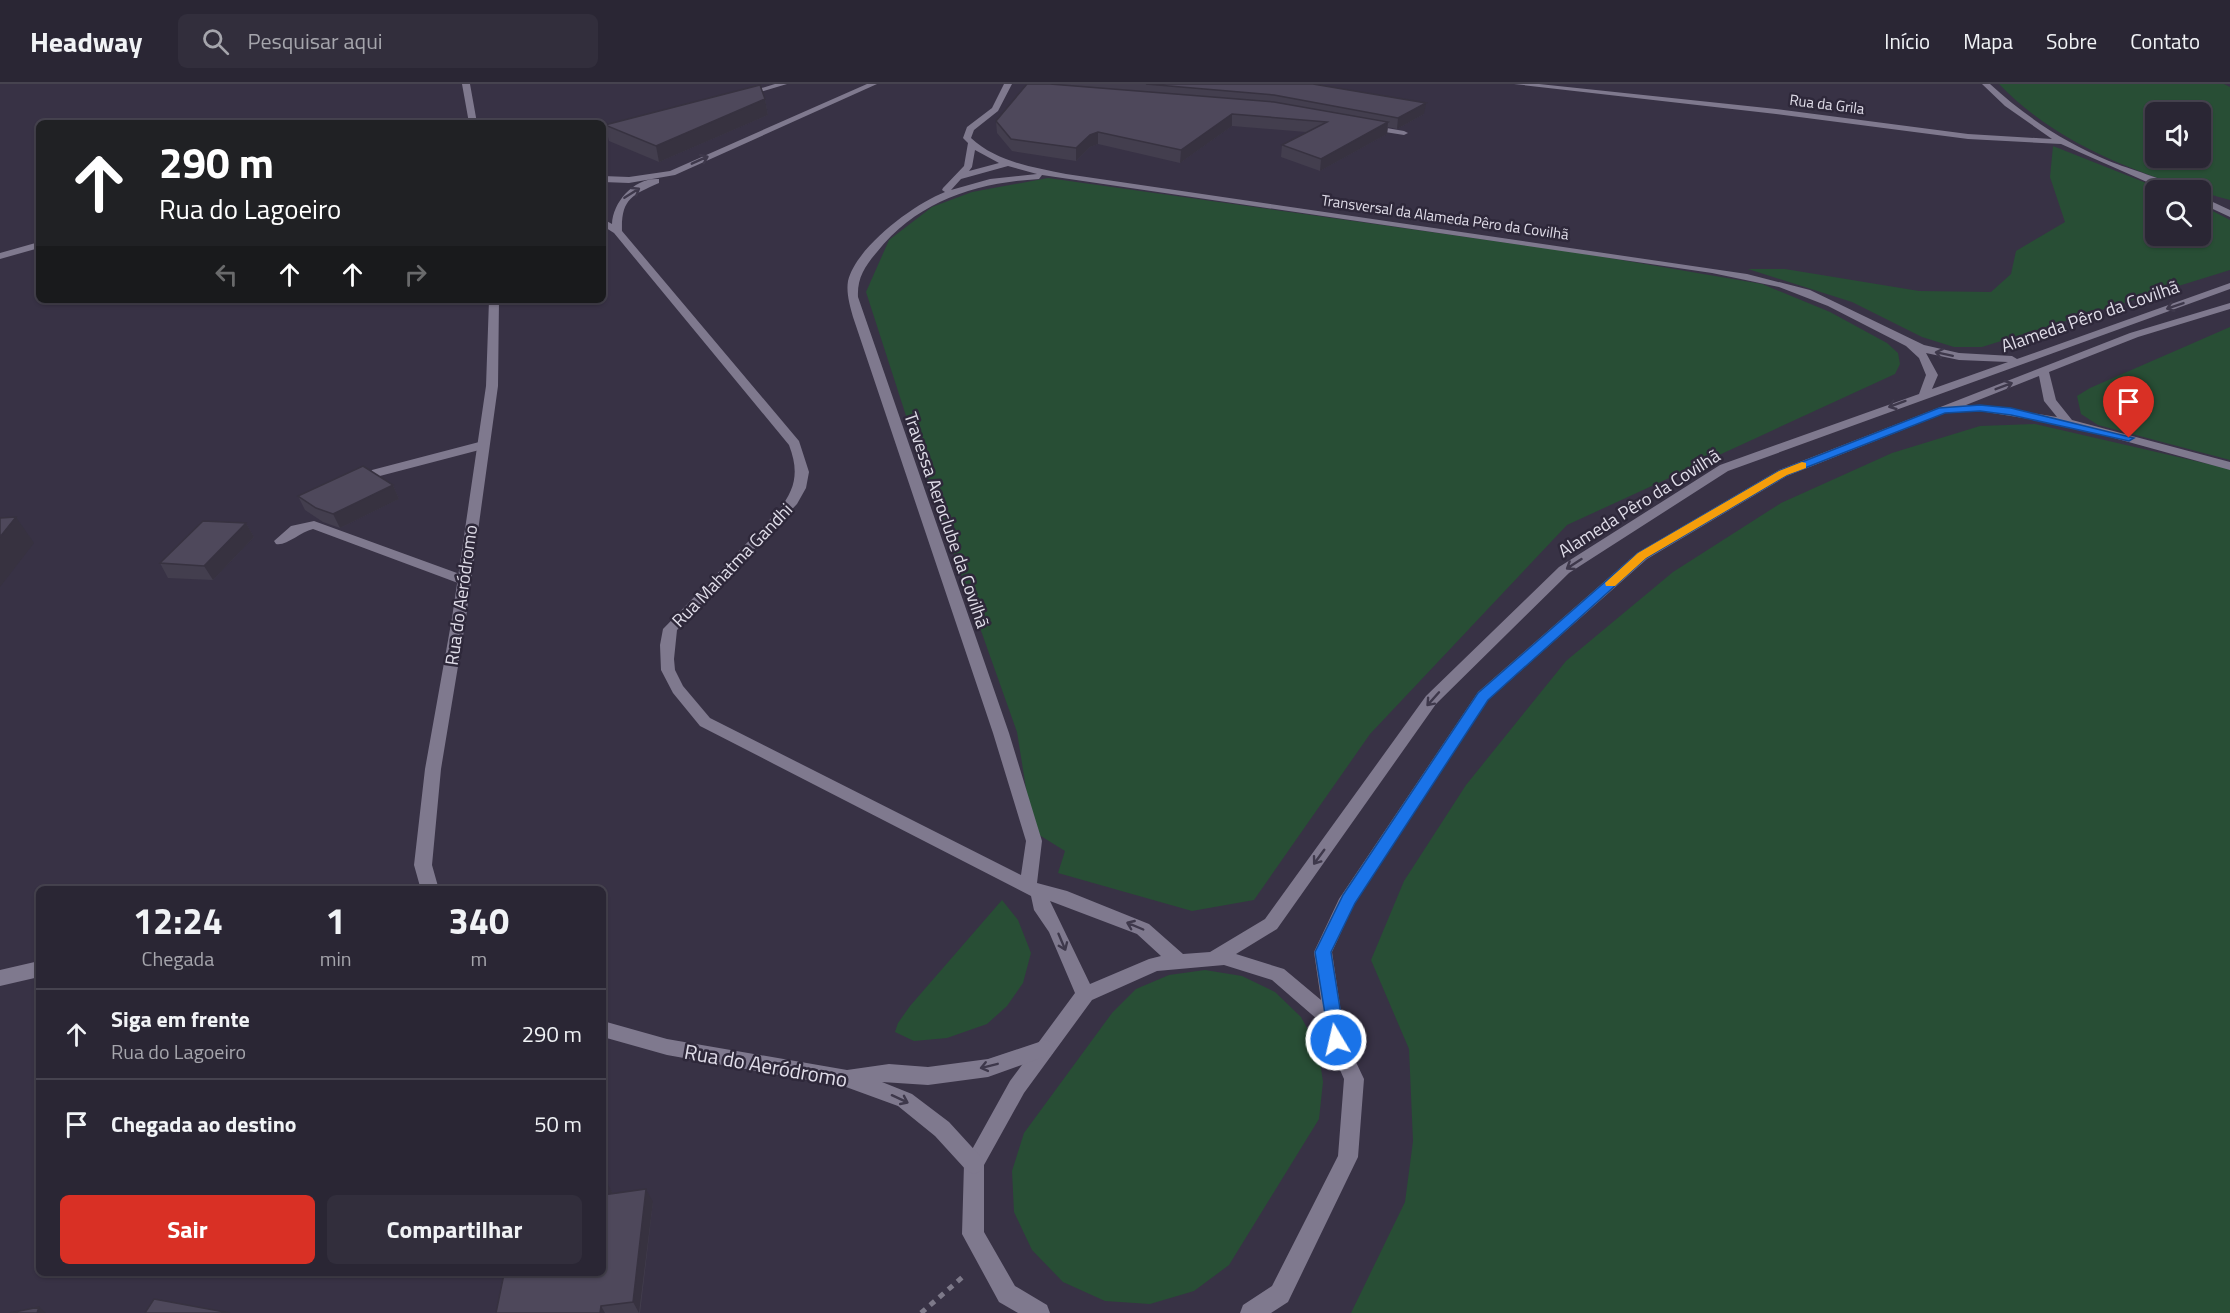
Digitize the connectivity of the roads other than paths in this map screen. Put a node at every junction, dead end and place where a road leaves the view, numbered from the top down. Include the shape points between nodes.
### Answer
1 (466, 84) edge
2 (783, 84) edge
3 (873, 84) edge
4 (1518, 84) edge
5 (1986, 84) edge
6 (1007, 86) edge
7 (1017, 89) dead end
8 (730, 98) edge
9 (472, 120) edge
10 (1357, 124) edge
11 (1404, 133) edge
12 (2061, 142) junction
13 (972, 143) junction
14 (1010, 164) junction
15 (672, 173) junction
16 (962, 177) junction
17 (1066, 177) junction
18 (606, 179) edge
19 (2151, 180) edge
20 (982, 183) junction
21 (937, 198) junction
22 (2211, 203) edge
23 (2211, 205) edge
24 (2230, 207) edge
25 (2230, 213) edge
26 (606, 224) edge
27 (616, 231) junction
28 (36, 246) edge
29 (0, 256) edge
30 (2230, 286) edge
31 (494, 303) edge
32 (2230, 306) edge
33 (1909, 343) junction
34 (2023, 359) junction
35 (2043, 371) junction
36 (1925, 394) junction
37 (1943, 410) junction
38 (2068, 422) junction
39 (483, 445) junction
40 (2230, 466) edge
41 (376, 473) edge
42 (281, 541) dead end
43 (463, 580) junction
44 (429, 886) edge
45 (1034, 889) junction
46 (1213, 959) junction
47 (1180, 962) junction
48 (36, 970) edge
49 (0, 978) edge
50 (1085, 994) junction
51 (606, 1030) edge
52 (1336, 1040) junction
53 (1045, 1048) junction
54 (846, 1078) junction
55 (974, 1164) junction
56 (1278, 1304) edge
57 (1039, 1313) edge
58 (1251, 1313) edge

1 - 9 street
2 - 8 street
15 -> 3 street
4 - 12 street, Rua da Grila
5 - 12 street via 2033,126
6 - 7 street
6 - 13 street via 995,108 970,129 968,138
10 - 11 street
12 - 19 street
13 - 14 street, Transversal da Alameda Pêro da Covilhã
13 - 16 street via 971,161
14 - 16 street, Travessa Aeroclube da Covilhã
14 - 17 street, Transversal da Alameda Pêro da Covilhã
14 - 20 street, Travessa Aeroclube da Covilhã
15 - 18 street via 629,180
27 -> 15 street via 619,203
16 - 21 street, Travessa Aeroclube da Covilhã
17 - 20 street, Travessa Aeroclube da Covilhã via 1009,178
17 - 33 street, Transversal da Alameda Pêro da Covilhã via 1758,279 1806,292
20 - 21 street, Travessa Aeroclube da Covilhã
21 - 45 street, Travessa Aeroclube da Covilhã via 895,226 876,246 853,281 853,299 1034,841
22 - 24 street
23 - 25 street
26 - 27 street, Rua Mahatma Gandhi
27 - 45 street, Rua Mahatma Gandhi via 795,444 803,463 799,490 784,513 670,628 665,651 669,679 705,722
28 - 29 street
30 -> 34 street, Alameda Pêro da Covilhã
31 - 39 street, Rua do Aeródromo via 492,386
32 - 35 street, Alameda Pêro da Covilhã via 2134,335
34 -> 33 street, Transversal da Alameda Pêro da Covilhã via 1958,357
33 - 36 street, Transversal da Alameda Pêro da Covilhã via 1924,357 1932,375
34 - 36 street, Alameda Pêro da Covilhã
37 -> 35 street, Alameda Pêro da Covilhã
35 - 38 street via 2050,401
36 -> 46 street, Alameda Pêro da Covilhã via 1724,468 1564,570 1431,700 1271,924
37 - 38 street via 1980,408
37 - 52 street, Alameda Pêro da Covilhã via 1783,473 1642,556 1483,696 1348,899 1323,952
38 - 40 street
39 - 41 street
39 - 43 street, Rua do Aeródromo
42 - 43 street via 296,529 314,525
43 - 44 street, Rua do Aeródromo via 432,780 423,865
47 -> 45 street, Rua Mahatma Gandhi via 1143,929
45 -> 50 street
46 - 47 street
46 - 52 street via 1224,958 1278,974 1325,1015
47 - 50 street via 1155,964
48 - 49 street
50 - 53 street
51 - 54 street, Rua do Aeródromo via 668,1047
52 - 56 street via 1354,1079 1348,1157
53 -> 54 street via 988,1068 928,1076 889,1073
53 - 55 street via 1017,1087
54 -> 55 street, Rua do Aeródromo via 905,1100 942,1128
55 - 57 street via 973,1234 1007,1294
56 - 58 street

